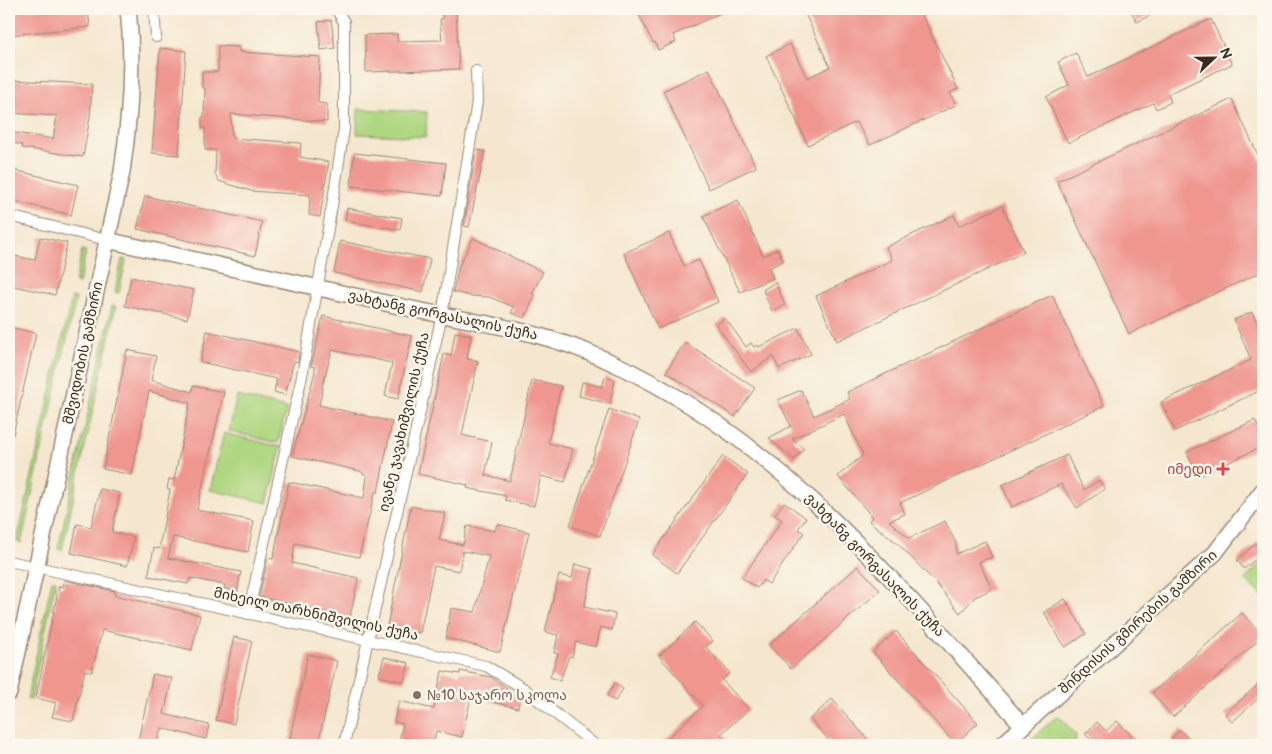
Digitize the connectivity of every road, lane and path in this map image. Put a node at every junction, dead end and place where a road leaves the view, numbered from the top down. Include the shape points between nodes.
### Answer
1 (128, 9) edge
2 (154, 9) edge
3 (336, 9) edge
4 (156, 37) dead end
5 (476, 72) dead end
6 (9, 216) edge
7 (107, 240) junction
8 (318, 288) junction
9 (442, 315) junction
10 (1263, 490) edge
11 (9, 561) edge
12 (36, 568) junction
13 (248, 614) junction
14 (367, 640) junction
15 (9, 693) edge
16 (1023, 726) junction
17 (344, 745) edge
18 (594, 745) edge
19 (1002, 745) edge

1 - 7 street, მშვიდობის გამზირი via 131,34 129,126
2 - 4 street
3 - 8 street via 344,22 344,129
5 - 9 street, ივანე ჯავახიშვილის ქუჩა via 477,102
6 - 7 street, ვახტანგ გორგასალის ქუჩა
7 - 8 street, ვახტანგ გორგასალის ქუჩა
7 - 12 street, მშვიდობის გამზირი
8 - 9 street, ვახტანგ გორგასალის ქუჩა
8 - 13 street via 302,376
9 - 14 street, ივანე ჯავახიშვილის ქუჩა
9 - 16 street, ვახტანგ გორგასალის ქუჩა via 518,330 585,351 644,380 725,428 831,516
10 - 16 street, შინდისის გმირების გამზირი via 1215,553
11 - 12 street, მიხეილ თარხნიშვილის ქუჩა
12 - 13 street, მიხეილ თარხნიშვილის ქუჩა
12 - 15 street, მშვიდობის გამზირი
13 - 14 street, მიხეილ თარხნიშვილის ქუჩა
14 - 17 street, ივანე ჯავახიშვილის ქუჩა
14 - 18 street, მიხეილ თარხნიშვილის ქუჩა via 486,666 516,683
16 - 19 street, შინდისის გმირების გამზირი

